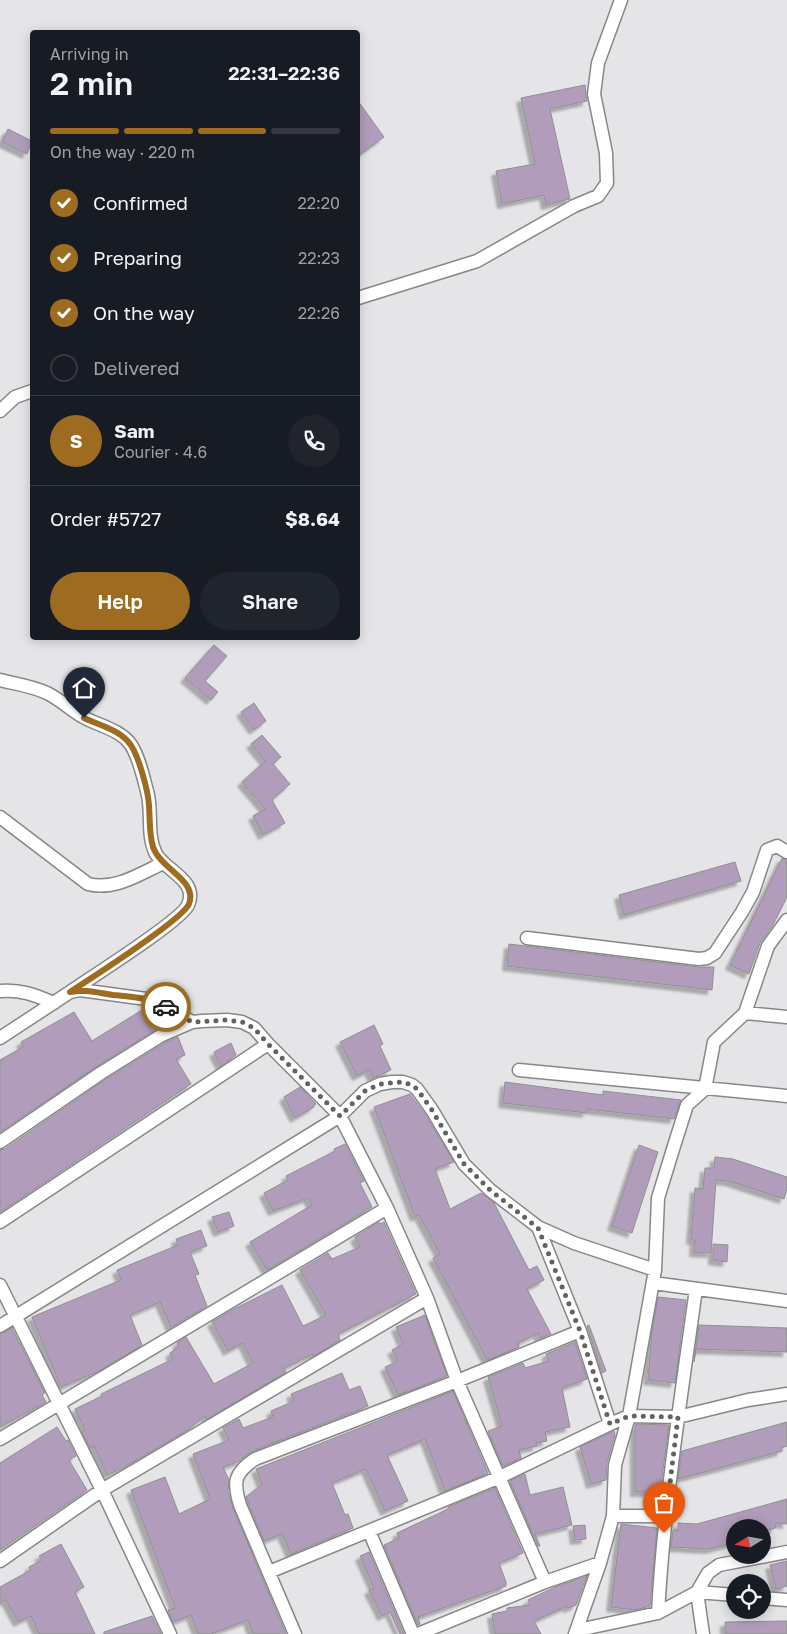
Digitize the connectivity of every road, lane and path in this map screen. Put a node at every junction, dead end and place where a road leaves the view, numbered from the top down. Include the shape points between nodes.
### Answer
1 (621, 0) edge
2 (360, 297) edge
3 (30, 392) edge
4 (0, 411) edge
5 (0, 680) edge
6 (0, 817) edge
7 (787, 852) edge
8 (163, 863) junction
9 (787, 920) edge
10 (527, 938) dead end
11 (0, 991) edge
12 (70, 992) junction
13 (54, 1003) junction
14 (745, 1013) junction
15 (787, 1017) edge
16 (192, 1022) junction
17 (0, 1038) edge
18 (268, 1044) junction
19 (519, 1070) dead end
20 (705, 1089) junction
21 (787, 1096) edge
22 (340, 1116) junction
23 (0, 1142) edge
24 (387, 1208) junction
25 (0, 1222) edge
26 (538, 1228) junction
27 (654, 1276) junction
28 (0, 1285) edge
29 (696, 1289) junction
30 (427, 1298) junction
31 (787, 1301) edge
32 (16, 1317) junction
33 (0, 1326) edge
34 (580, 1331) junction
35 (457, 1381) junction
36 (787, 1394) edge
37 (58, 1403) junction
38 (629, 1416) junction
39 (678, 1417) junction
40 (610, 1424) junction
41 (0, 1439) edge
42 (500, 1477) junction
43 (102, 1490) junction
44 (613, 1516) junction
45 (666, 1516) junction
46 (369, 1531) junction
47 (787, 1552) edge
48 (0, 1561) edge
49 (600, 1563) junction
50 (269, 1572) junction
51 (544, 1582) junction
52 (698, 1592) junction
53 (726, 1595) edge
54 (771, 1599) edge
55 (787, 1600) edge
56 (658, 1613) junction
57 (576, 1632) edge
58 (170, 1634) edge
59 (295, 1634) edge
60 (413, 1634) edge
61 (418, 1634) edge
62 (703, 1634) edge

1 - 2 street via 598,62 594,94 606,153 607,183 598,196 574,206 477,261
3 - 4 street via 15,397
5 - 8 street via 49,694 84,718 126,740 136,755 148,792 153,845
6 - 8 street via 88,884 120,883
7 - 10 street via 777,846 767,850 753,892 742,912 715,953 707,958
8 - 12 street via 189,887 188,906 166,926
9 - 14 street via 768,946
11 - 13 street via 24,991
12 - 13 street
12 - 16 street via 80,990 154,1000
13 - 17 street
14 - 15 street
14 - 20 street via 714,1042
16 - 18 street via 242,1022 254,1028
16 - 23 street via 162,1035 101,1073
18 - 22 street
18 - 25 street
19 - 20 street
20 - 21 street
20 - 27 street via 687,1105 658,1198
22 - 24 street
22 - 26 street via 365,1091 392,1082 412,1085 432,1110 464,1164 490,1190
22 - 32 street
24 - 30 street
24 - 37 street
26 - 27 street
26 - 34 street
27 - 29 street
27 - 38 street
28 - 32 street
29 - 31 street
29 - 39 street
30 - 35 street
30 - 43 street
32 - 33 street
32 - 37 street
34 - 35 street
34 - 40 street
35 - 42 street
35 - 50 street via 254,1458 240,1471 236,1491
36 - 39 street
37 - 41 street
37 - 43 street
38 - 39 street
38 - 40 street
38 - 44 street via 615,1465
39 - 45 street
40 - 42 street
42 - 46 street
42 - 51 street
43 - 48 street
43 - 58 street
44 - 45 street
44 - 49 street
45 - 56 street
46 - 50 street
46 - 60 street
47 - 52 street via 719,1565 708,1573
49 - 51 street
49 - 57 street
50 - 59 street
51 - 61 street
52 - 53 street
52 - 56 street
52 - 62 street
54 - 55 street
56 - 57 street

